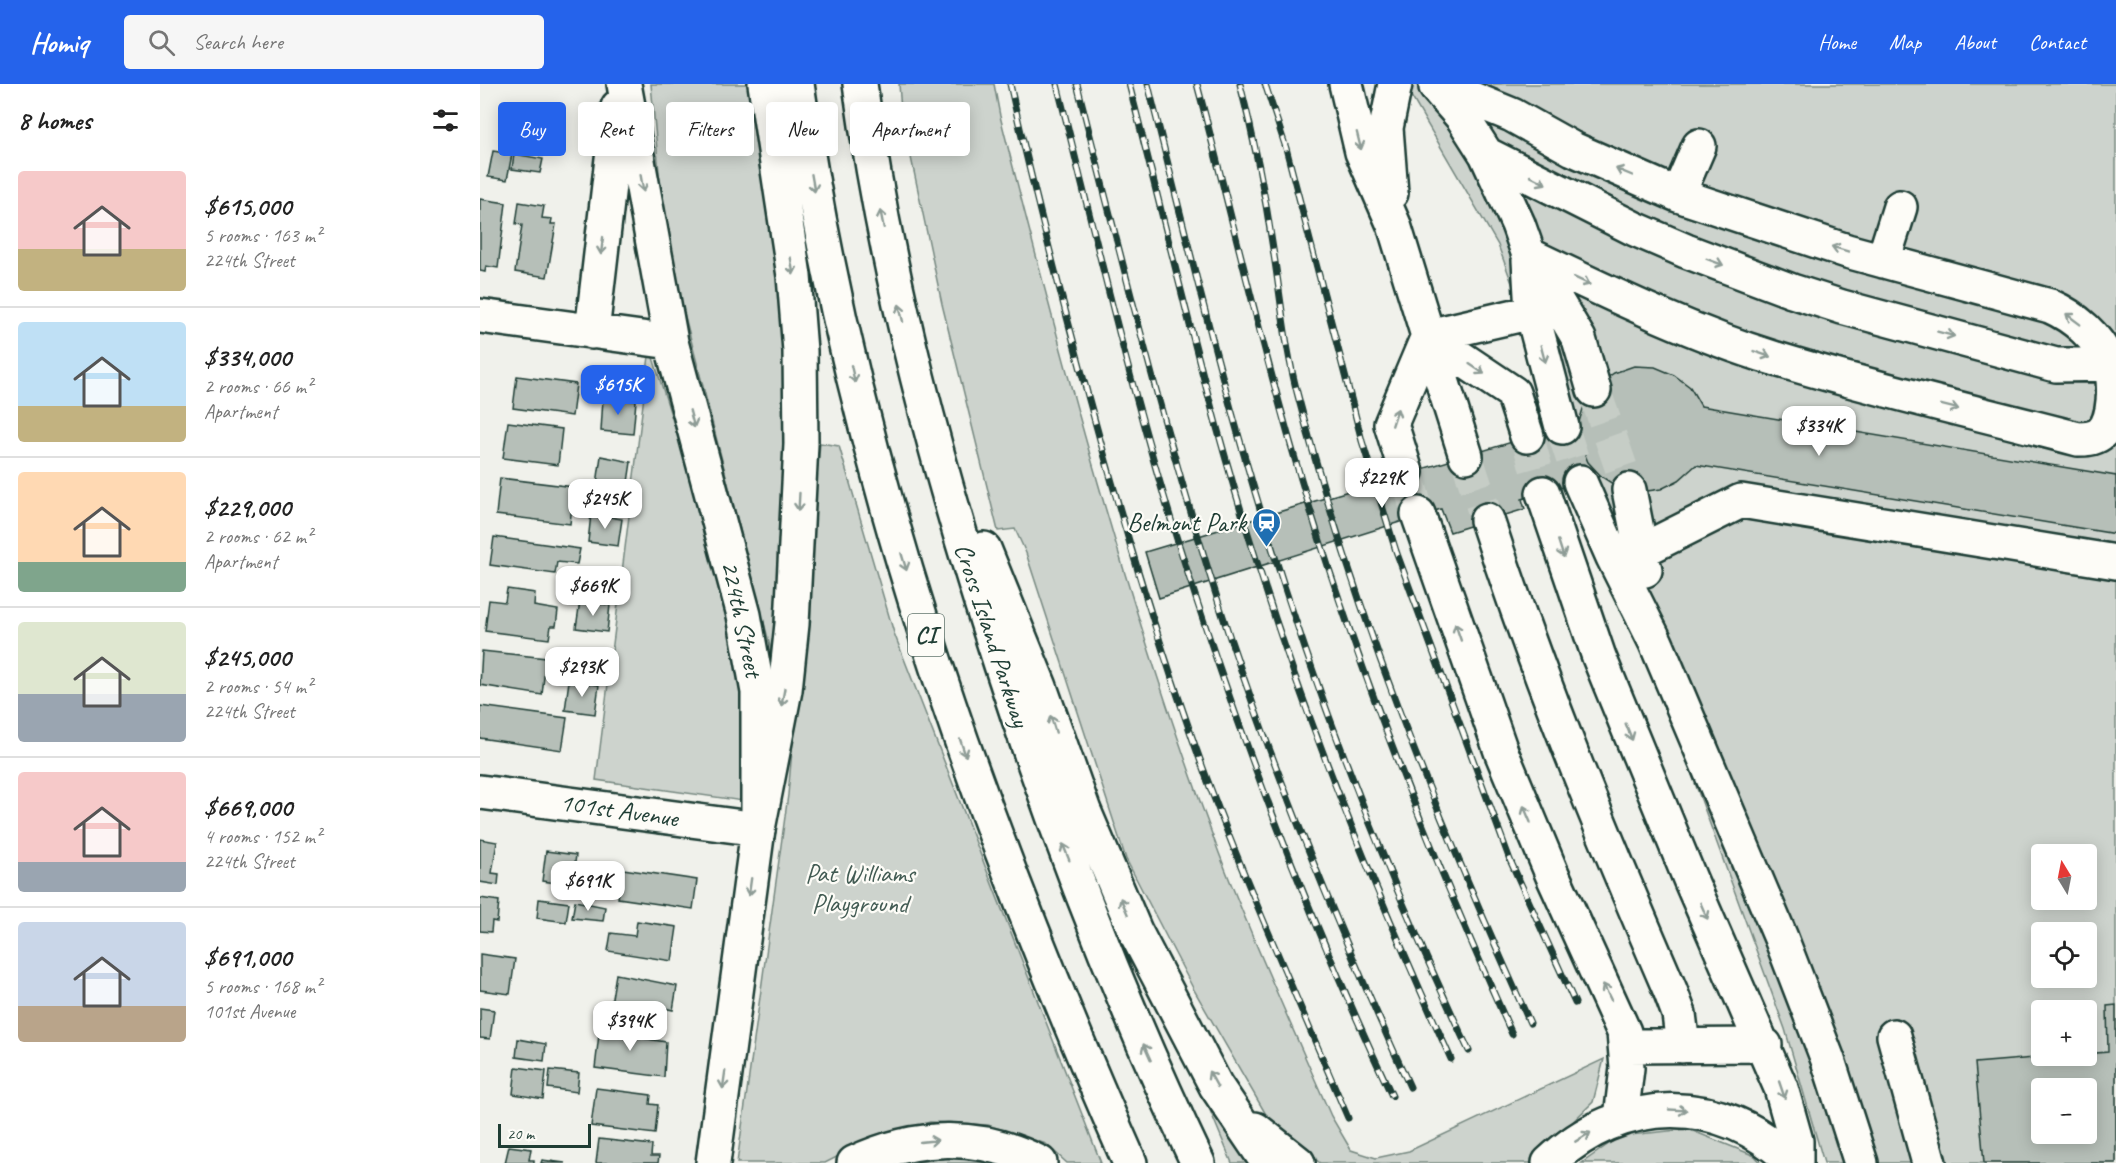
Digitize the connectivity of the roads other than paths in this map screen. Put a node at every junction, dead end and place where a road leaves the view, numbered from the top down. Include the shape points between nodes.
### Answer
1 (622, 84) edge
2 (765, 84) edge
3 (797, 84) edge
4 (860, 84) edge
5 (1346, 84) edge
6 (1395, 84) edge
7 (1434, 84) edge
8 (1700, 146) dead end
9 (1486, 154) junction
10 (1678, 195) junction
11 (1900, 207) dead end
12 (1394, 225) junction
13 (1529, 255) junction
14 (1883, 261) junction
15 (1532, 312) junction
16 (480, 316) edge
17 (592, 332) junction
18 (1428, 336) junction
19 (671, 342) junction
20 (2110, 364) junction
21 (920, 390) junction
22 (1594, 390) tunnel mouth
23 (1562, 427) tunnel mouth
24 (1527, 436) tunnel mouth
25 (1466, 456) tunnel mouth
26 (1406, 472) tunnel mouth
27 (1580, 482) tunnel mouth
28 (1629, 490) tunnel mouth
29 (1544, 493) tunnel mouth
30 (1418, 514) tunnel mouth
31 (1487, 520) tunnel mouth
32 (1641, 551) junction
33 (2116, 562) edge
34 (1656, 643) junction
35 (480, 792) edge
36 (758, 829) junction
37 (1894, 1036) dead end
38 (1765, 1045) junction
39 (1627, 1046) junction
40 (1683, 1046) junction
41 (1238, 1117) junction
42 (1621, 1118) junction
43 (713, 1163) edge
44 (854, 1163) edge
45 (1040, 1163) edge
46 (1130, 1163) edge
47 (1198, 1163) edge
48 (1268, 1163) edge
49 (1298, 1163) edge
50 (1549, 1163) edge
51 (1794, 1163) edge
52 (1861, 1163) edge
53 (1929, 1163) edge

1 -> 17 main road, 224th Street
1 -> 19 main road, 224th Street
2 -> 36 main road via 794,276 801,444 785,690
3 -> 46 main road, CI via 821,228 860,405 936,669 1026,919
21 -> 4 main road, Cross Island Parkway / CI via 892,277
5 -> 12 main road via 1362,152
6 - 12 main road via 1386,128
7 - 9 main road via 1450,100
10 -> 7 main road via 1573,149 1512,115
8 - 10 main road
9 - 13 main road
9 -> 20 main road via 1635,229 1792,291 2056,365
14 -> 10 main road
11 - 14 main road
12 - 18 main road
13 - 15 main road
13 -> 20 main road via 1661,317 1772,358 2078,439 2093,438 2106,428 2113,400
13 - 22 main road via 1579,339
20 -> 14 main road via 2081,324 2067,313
15 - 18 main road
15 -> 23 main road
16 - 17 main road
17 - 19 main road
18 -> 24 main road via 1513,393
18 - 25 main road
26 -> 18 main road via 1391,424
19 -> 36 main road, 224th Street via 751,650 758,692
41 -> 21 main road via 1216,1086 1108,871 1040,687
47 -> 21 main road, Cross Island Parkway / CI via 1138,1031 1053,819 981,606
27 - 34 main road
28 - 32 main road
29 -> 38 main road via 1599,657 1690,879
39 -> 30 main road via 1618,1015 1502,754
31 - 40 main road via 1522,626 1583,786 1670,990 1681,1021
32 - 33 main road via 1741,501
32 - 34 main road
34 - 52 main road via 1797,976
35 - 36 main road, 101st Avenue
36 -> 43 main road, 224th Street
37 - 53 main road
38 - 40 main road
38 -> 51 main road via 1791,1118 1796,1141
39 - 40 main road
39 - 42 main road
41 - 48 main road
41 - 49 main road
50 -> 42 main road via 1580,1137
42 -> 51 main road via 1645,1112 1696,1111 1748,1129
44 -> 45 main road via 899,1146 950,1139 1001,1146

